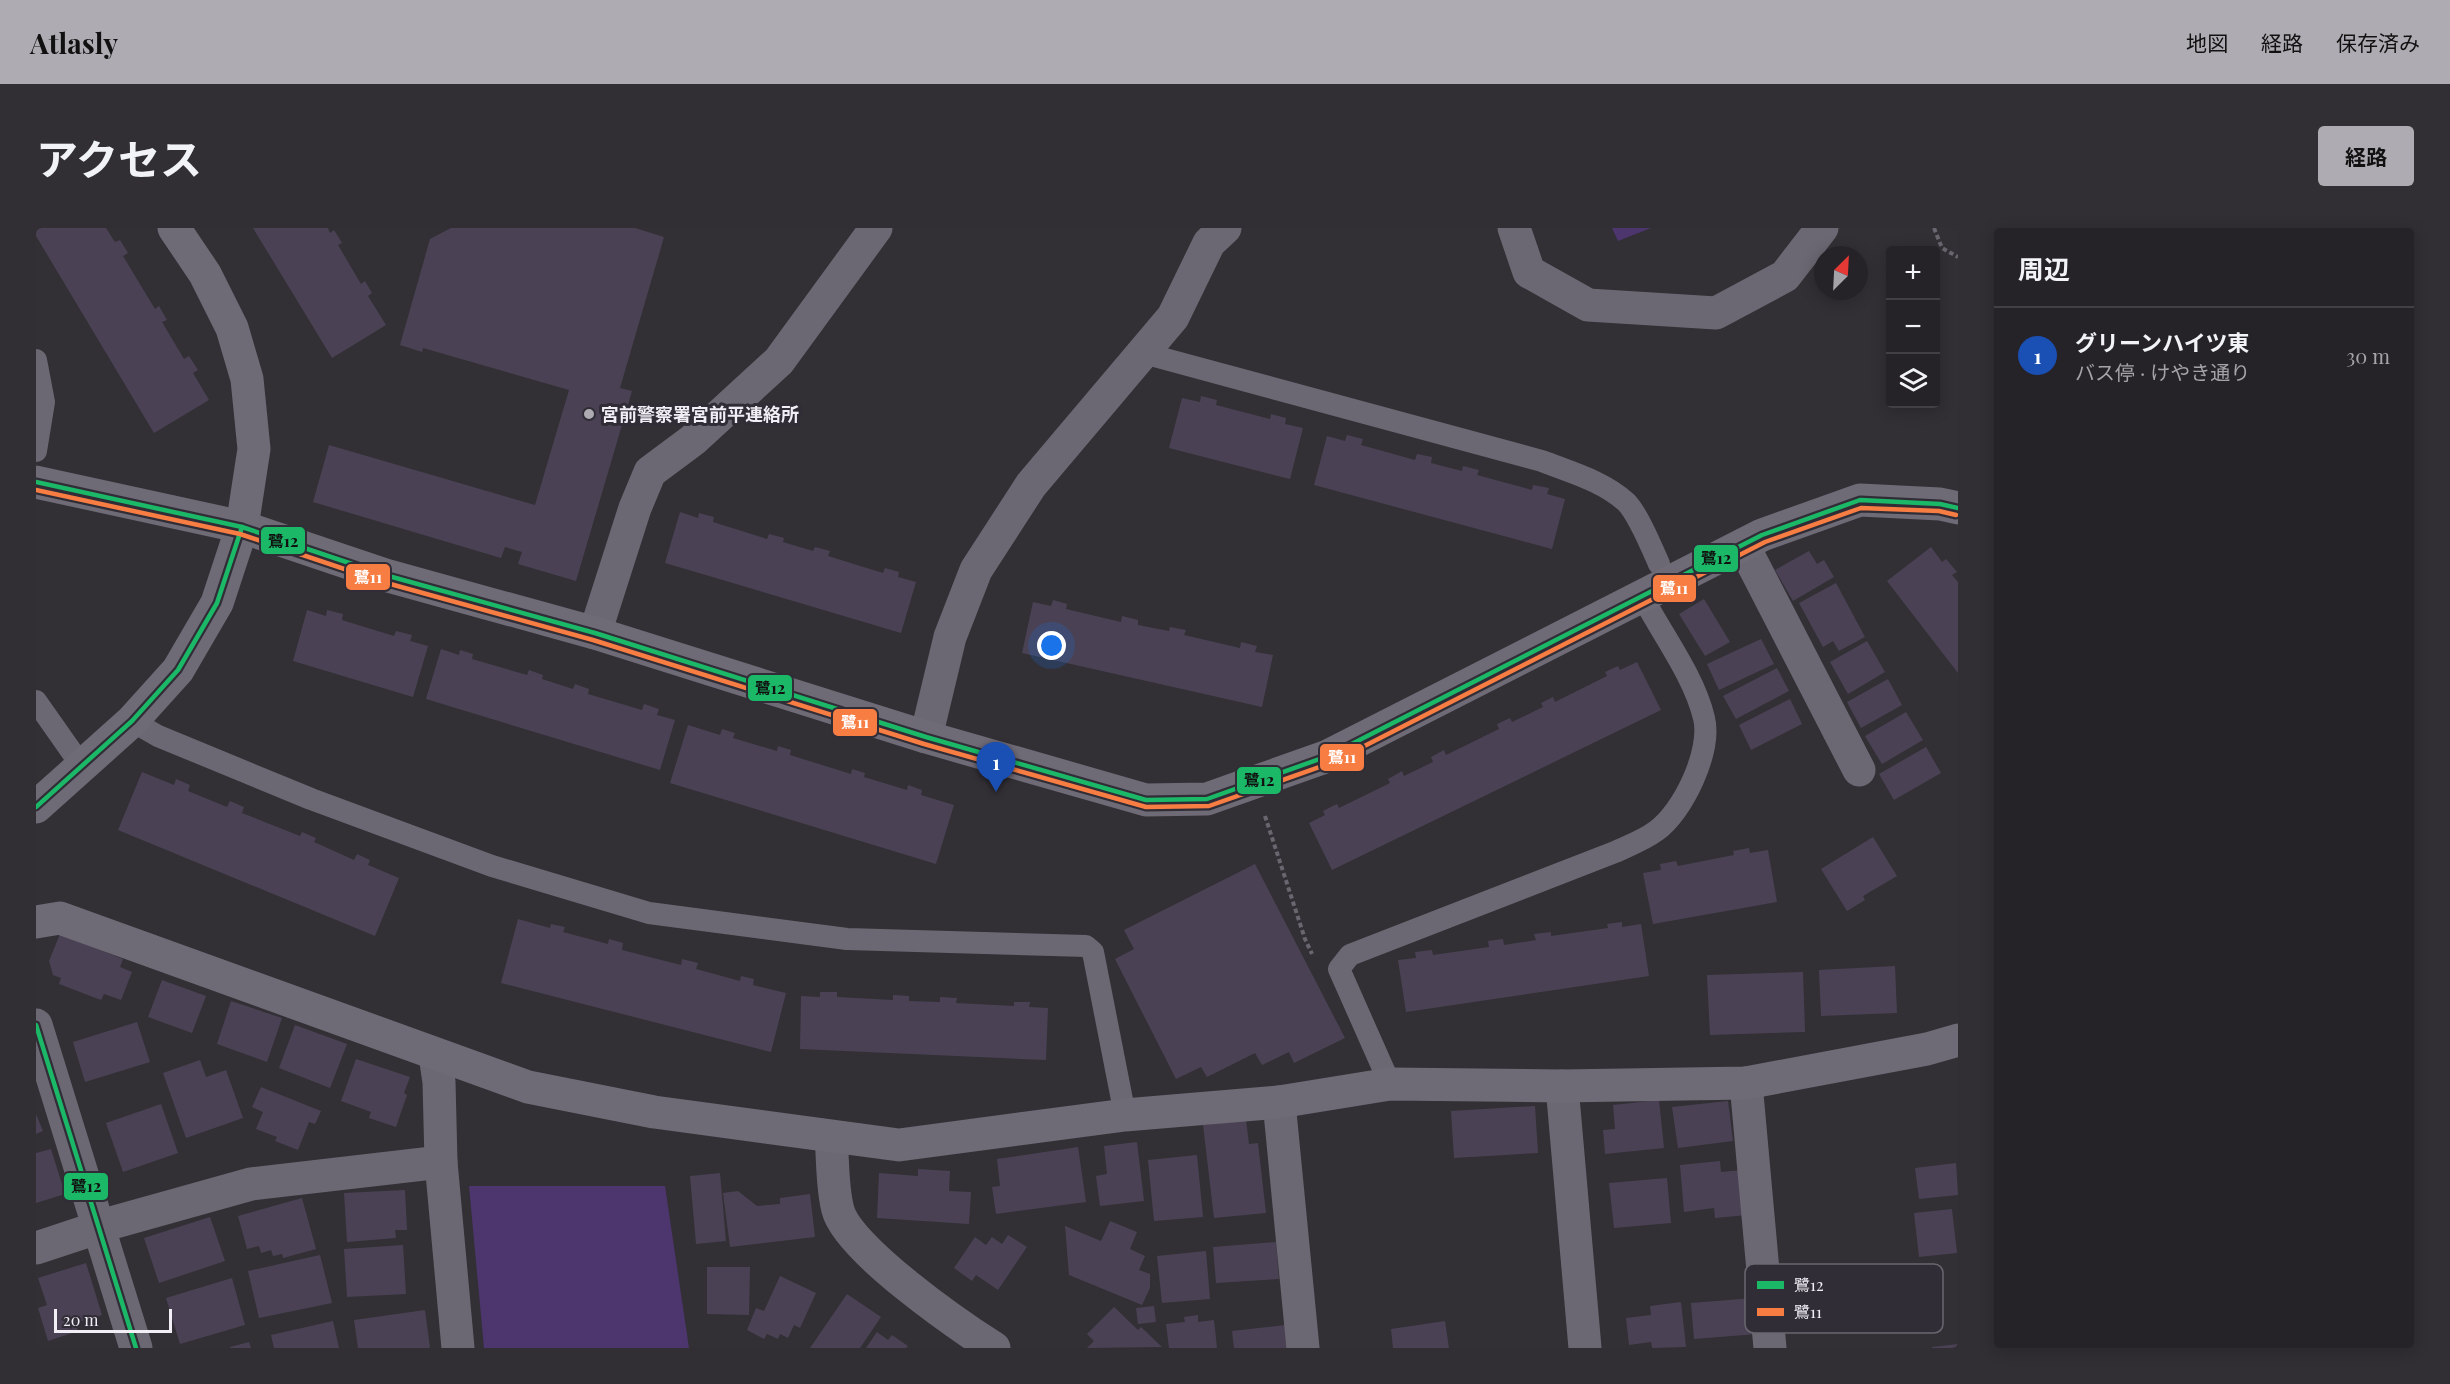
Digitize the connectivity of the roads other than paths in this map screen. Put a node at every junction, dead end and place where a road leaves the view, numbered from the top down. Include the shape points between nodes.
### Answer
1 (174, 228) edge
2 (876, 228) edge
3 (1225, 228) edge
4 (1514, 228) edge
5 (1822, 228) edge
6 (1143, 353) junction
7 (36, 360) edge
8 (36, 451) edge
9 (36, 482) edge
10 (1958, 508) edge
11 (242, 527) junction
12 (1743, 545) junction
13 (1659, 564) dead end
14 (1642, 596) junction
15 (595, 633) junction
16 (36, 701) edge
17 (132, 721) junction
18 (926, 737) junction
19 (81, 765) junction
20 (1859, 771) dead end
21 (36, 807) edge
22 (36, 922) edge
23 (36, 1025) edge
24 (1958, 1040) edge
25 (435, 1055) junction
26 (1746, 1083) junction
27 (1390, 1084) junction
28 (1562, 1086) junction
29 (1279, 1102) junction
30 (1125, 1115) junction
31 (831, 1137) junction
32 (441, 1162) junction
33 (98, 1228) junction
34 (36, 1248) edge
35 (1762, 1264) edge
36 (1769, 1333) edge
37 (136, 1348) edge
38 (458, 1348) edge
39 (994, 1348) edge
40 (1303, 1348) edge
41 (1585, 1348) edge
42 (1770, 1348) edge

1 - 11 street via 205,274 232,328 247,379 254,449
2 - 15 street via 779,362 693,440 651,472 635,508
3 - 6 street via 1209,243 1173,317
4 - 5 street via 1529,272 1588,305 1716,313 1785,276
6 - 13 lane via 1542,461 1592,480 1627,503
6 - 18 street via 1031,485 976,570 950,638
7 - 8 lane via 44,402
9 - 11 street
10 - 12 street via 1860,500
11 - 15 street via 385,575
11 - 17 street via 217,603 178,670
12 - 14 street
12 - 20 street
14 - 18 street via 1328,756 1207,799 1146,800
14 - 27 lane via 1695,691 1705,720 1704,744 1681,805 1657,831 1615,852 1350,955 1339,969
15 - 18 street
16 - 19 lane
17 - 19 street
17 - 30 lane via 158,736 332,807 492,866 649,913 847,939 1086,946 1093,952
19 - 21 street
22 - 25 street via 60,918
23 - 33 street
24 - 26 street
25 - 31 street via 528,1088 654,1112
25 - 32 street
26 - 28 street
26 - 35 street
27 - 28 street
27 - 29 street
28 - 41 street
29 - 30 street
29 - 40 street
30 - 31 street via 898,1145
31 - 39 street via 838,1211 856,1241 915,1292
32 - 33 street via 251,1184
32 - 38 street
33 - 34 street
33 - 37 street
36 - 42 street

